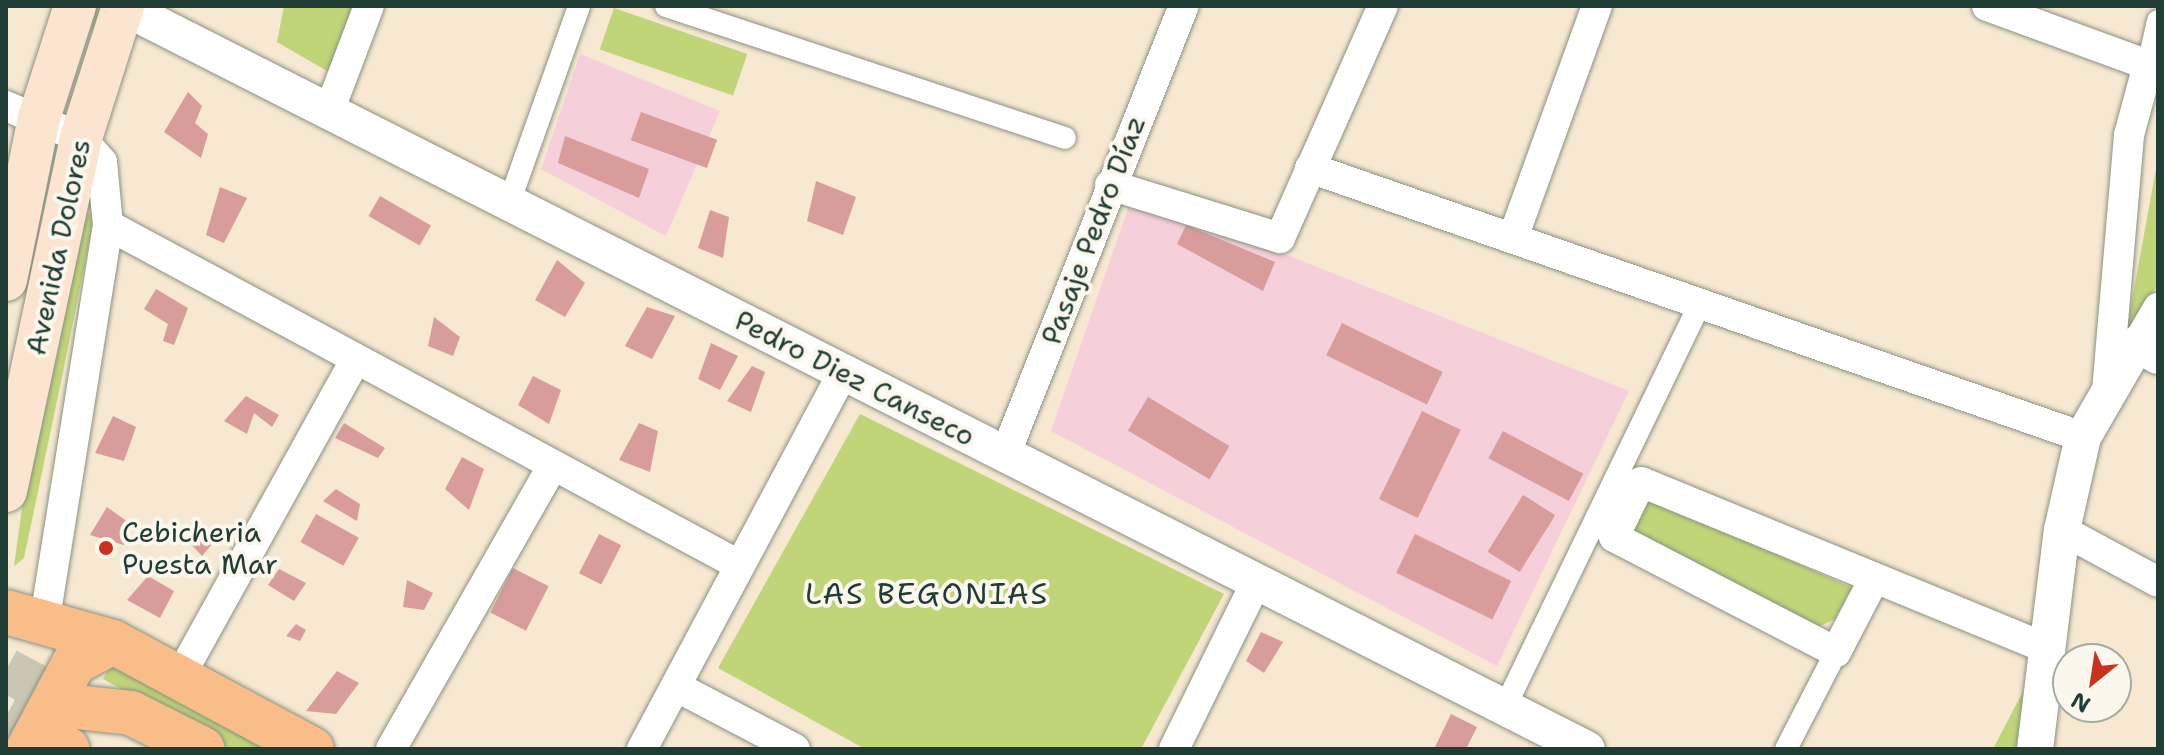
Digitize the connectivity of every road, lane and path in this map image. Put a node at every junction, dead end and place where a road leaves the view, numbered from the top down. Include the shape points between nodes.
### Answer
1 (75, 6) edge
2 (369, 6) edge
3 (579, 6) edge
4 (666, 6) edge
5 (1184, 6) edge
6 (1383, 6) edge
7 (1597, 6) edge
8 (1987, 6) edge
9 (123, 7) edge
10 (2158, 21) edge
11 (2148, 65) junction
12 (330, 109) junction
13 (22, 112) edge
14 (1065, 138) dead end
15 (91, 150) junction
16 (1310, 168) junction
17 (1110, 185) junction
18 (509, 203) junction
19 (108, 225) junction
20 (1514, 235) junction
21 (6, 280) edge
22 (1701, 301) junction
23 (2158, 308) edge
24 (2147, 350) edge
25 (356, 359) junction
26 (843, 372) junction
27 (2106, 396) junction
28 (2083, 437) junction
29 (1005, 455) junction
30 (553, 465) junction
31 (6, 491) edge
32 (2062, 530) junction
33 (739, 565) junction
34 (1874, 579) junction
35 (1256, 582) junction
36 (2158, 582) edge
37 (26, 615) edge
38 (113, 642) junction
39 (2050, 650) junction
40 (1836, 652) junction
41 (179, 678) junction
42 (677, 687) junction
43 (1505, 707) junction
44 (57, 729) edge
45 (152, 749) edge
46 (203, 749) edge
47 (312, 749) edge
48 (391, 749) edge
49 (642, 749) edge
50 (795, 749) edge
51 (1174, 749) edge
52 (1587, 749) edge
53 (1786, 749) edge
54 (2035, 749) edge

1 - 13 main road, Avenida Dolores
2 - 12 street
3 - 18 street
4 - 14 street
5 - 17 street, Pasaje Pedro Díaz
6 - 16 street
7 - 20 street
8 - 11 street
9 - 12 street, Pedro Diez Canseco
9 - 15 main road, Avenida Dolores
10 - 11 street
11 - 27 street via 2129,135
12 - 18 street, Pedro Diez Canseco
13 - 15 street
13 - 21 main road, Avenida Dolores
15 - 19 street
15 - 31 main road, Avenida Dolores
16 - 17 street via 1280,238
16 - 20 street
17 - 29 street, Pasaje Pedro Díaz
18 - 26 street, Pedro Diez Canseco
19 - 25 street
19 - 37 street
20 - 22 street
22 - 28 street
22 - 43 street
23 - 24 street
24 - 27 street
25 - 30 street
25 - 41 street
26 - 29 street, Pedro Diez Canseco
26 - 33 street
27 - 28 street
28 - 32 street
29 - 35 street, Pedro Diez Canseco
30 - 33 street
30 - 48 street
32 - 36 street
32 - 39 street
33 - 42 street
34 - 39 street
34 - 40 street
34 - 40 street via 1641,482 1614,537
35 - 43 street, Pedro Diez Canseco
35 - 51 street
37 - 38 main road
38 - 41 main road
38 - 44 main road via 74,663
39 - 54 street
40 - 53 street
41 - 47 main road
42 - 49 street
42 - 50 street
43 - 52 street, Pedro Diez Canseco
44 - 45 main road
44 - 46 main road via 131,713

